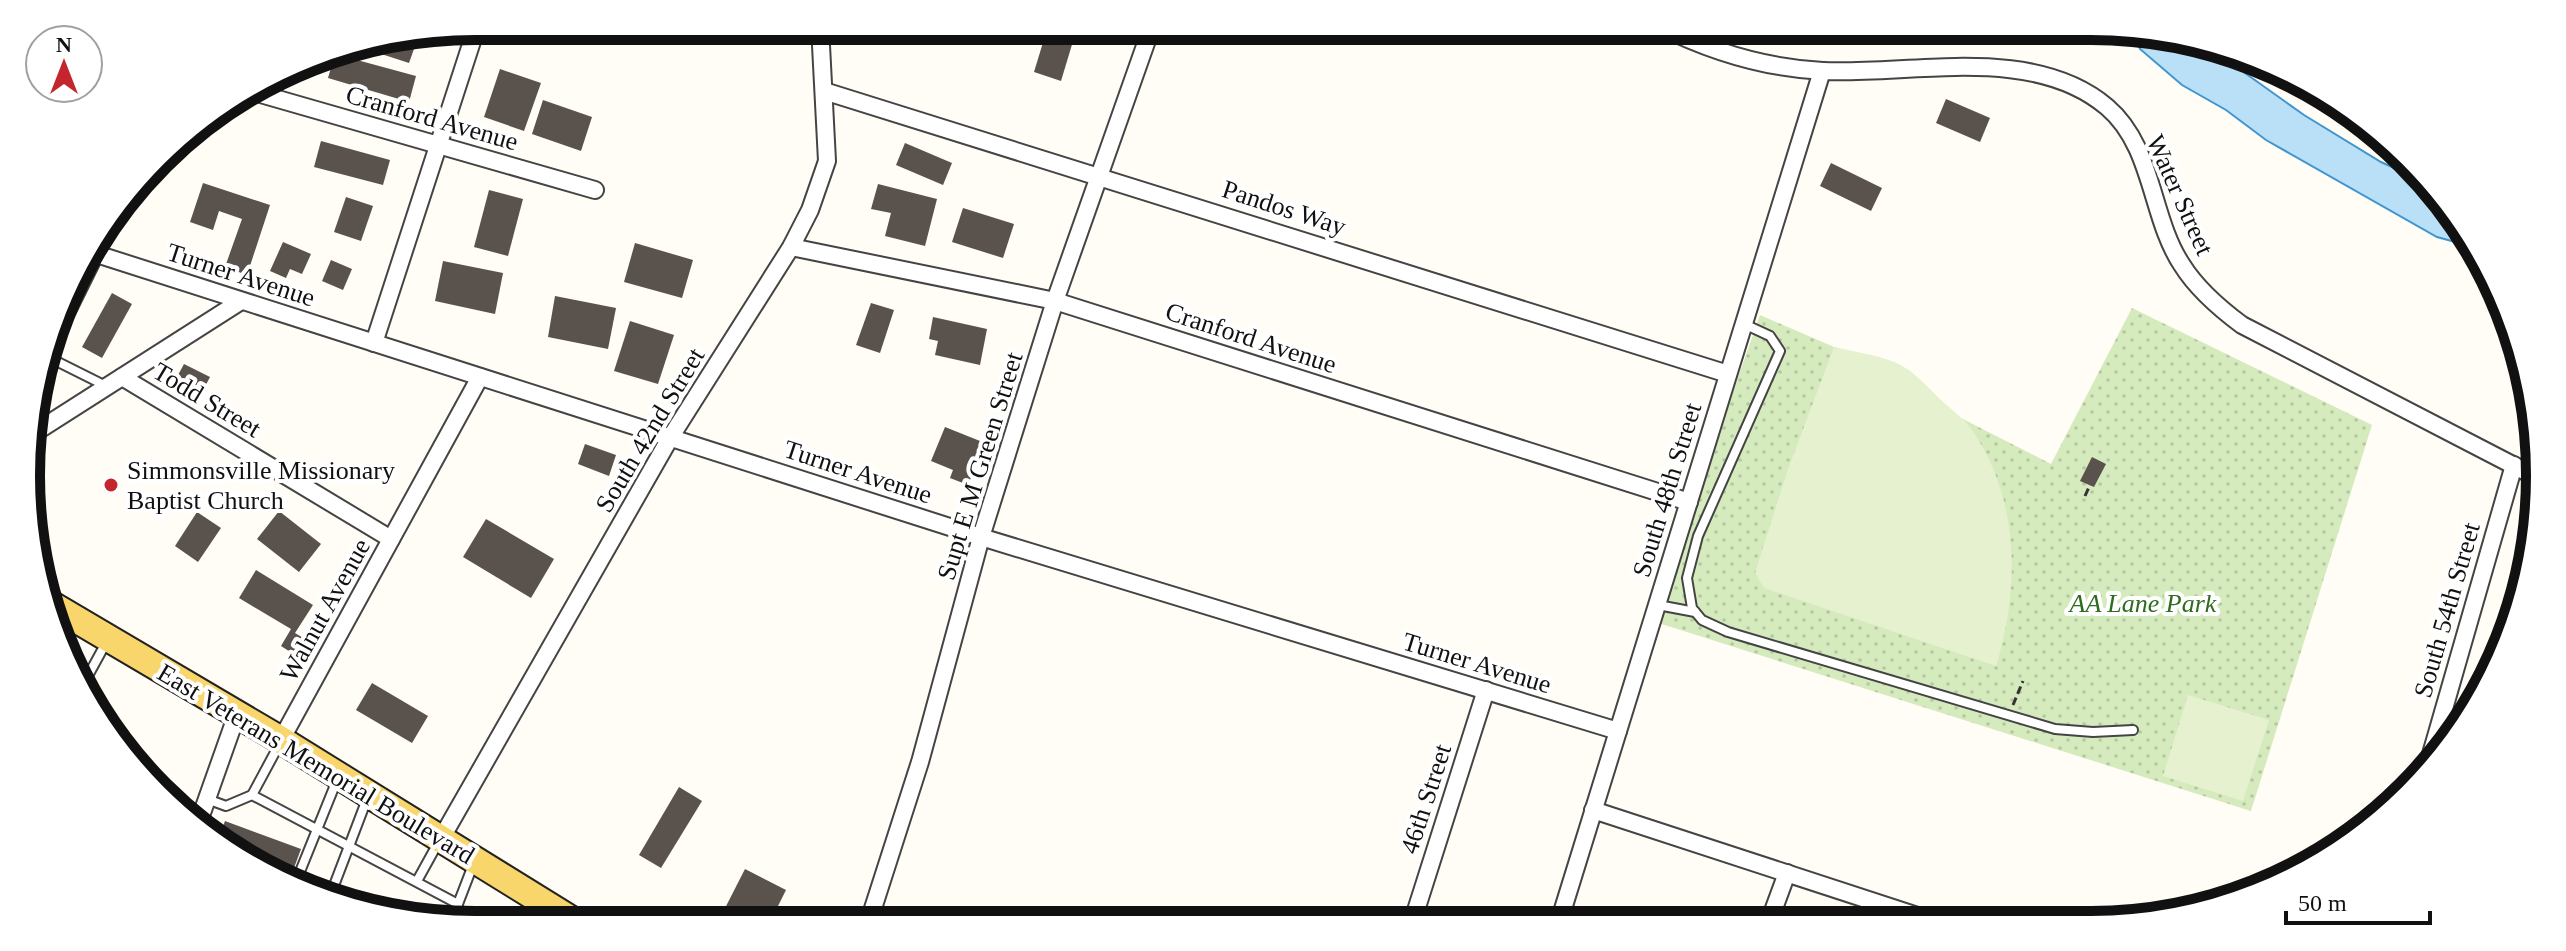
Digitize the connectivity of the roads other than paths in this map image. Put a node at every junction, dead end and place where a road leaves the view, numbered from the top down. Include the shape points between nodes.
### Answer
1 (472, 40) edge
2 (821, 40) edge
3 (1147, 40) edge
4 (1691, 40) edge
5 (1822, 71) junction
6 (824, 91) junction
7 (264, 95) edge
8 (438, 144) junction
9 (1099, 175) junction
10 (595, 190) dead end
11 (791, 247) junction
12 (100, 255) edge
13 (241, 301) junction
14 (1055, 301) junction
15 (1743, 324) junction
16 (374, 343) junction
17 (56, 361) edge
18 (1728, 374) junction
19 (122, 377) junction
20 (480, 377) junction
21 (107, 386) junction
22 (43, 427) edge
23 (670, 438) junction
24 (2514, 465) junction
25 (2526, 472) edge
26 (1689, 502) junction
27 (981, 537) junction
28 (391, 539) junction
29 (1657, 605) junction
30 (62, 611) edge
31 (1695, 612) junction
32 (108, 638) junction
33 (88, 675) edge
34 (1486, 690) junction
35 (237, 714) junction
36 (2133, 730) dead end
37 (1618, 731) junction
38 (281, 740) junction
39 (2434, 743) edge
40 (339, 776) junction
41 (252, 795) junction
42 (369, 795) junction
43 (207, 799) junction
44 (1593, 810) junction
45 (202, 814) edge
46 (318, 828) junction
47 (441, 839) junction
48 (350, 844) junction
49 (475, 860) junction
50 (1787, 873) junction
51 (299, 874) edge
52 (417, 881) junction
53 (333, 887) edge
54 (458, 904) junction
55 (456, 910) edge
56 (557, 911) edge
57 (872, 911) edge
58 (1416, 911) edge
59 (1562, 911) edge
60 (1773, 911) edge
61 (1903, 911) edge

1 - 8 street
2 - 6 street, South 42nd Street
3 - 9 street, Supt E M Green Street
4 - 5 street, Water Street via 1754,62
5 - 15 street, South 48th Street
5 - 24 street, Water Street via 1990,67 2053,79 2086,94 2108,107 2140,155 2180,263 2221,309 2242,325
6 - 9 street, Pandos Way
6 - 11 street, South 42nd Street via 827,161
7 - 8 street, Cranford Avenue
8 - 10 street, Cranford Avenue
8 - 16 street
9 - 14 street, Supt E M Green Street
9 - 18 street, Pandos Way
11 - 14 street, Cranford Avenue
11 - 23 street, South 42nd Street
12 - 13 street, Turner Avenue
13 - 16 street, Turner Avenue
13 - 19 street
14 - 26 street, Cranford Avenue
14 - 27 street, Supt E M Green Street
15 - 18 street, South 48th Street
15 - 31 lane via 1770,336 1780,351 1698,536 1687,578
16 - 20 street, Turner Avenue
17 - 21 lane
18 - 26 street, South 48th Street
19 - 21 street
19 - 28 street, Todd Street
20 - 23 street, Turner Avenue
20 - 28 street, Walnut Avenue
21 - 22 street
23 - 27 street, Turner Avenue
23 - 47 street, South 42nd Street
24 - 25 street, Water Street
24 - 39 street, South 54th Street
26 - 29 street, South 48th Street
27 - 34 street, Turner Avenue
27 - 57 street, Supt E M Green Street via 920,762
28 - 38 street, Walnut Avenue
29 - 31 lane
29 - 37 street, South 48th Street
30 - 32 main road, East Veterans Memorial Boulevard
31 - 36 lane via 1728,632 2055,729
32 - 33 lane
32 - 35 main road, East Veterans Memorial Boulevard
34 - 37 street, Turner Avenue
34 - 58 street, 46th Street
35 - 38 main road, East Veterans Memorial Boulevard
35 - 43 street
37 - 44 street, South 48th Street
38 - 40 main road, East Veterans Memorial Boulevard
38 - 41 lane
40 - 42 main road, East Veterans Memorial Boulevard
40 - 46 lane
41 - 43 lane via 226,806
41 - 46 lane
42 - 47 main road, East Veterans Memorial Boulevard
42 - 48 lane
43 - 45 street
44 - 50 street
44 - 59 street, South 48th Street
46 - 48 lane
46 - 51 lane
47 - 49 main road, East Veterans Memorial Boulevard
47 - 52 lane
48 - 52 lane
48 - 53 lane
49 - 54 lane
49 - 56 main road, East Veterans Memorial Boulevard
50 - 60 street
50 - 61 street
52 - 54 lane
54 - 55 lane

